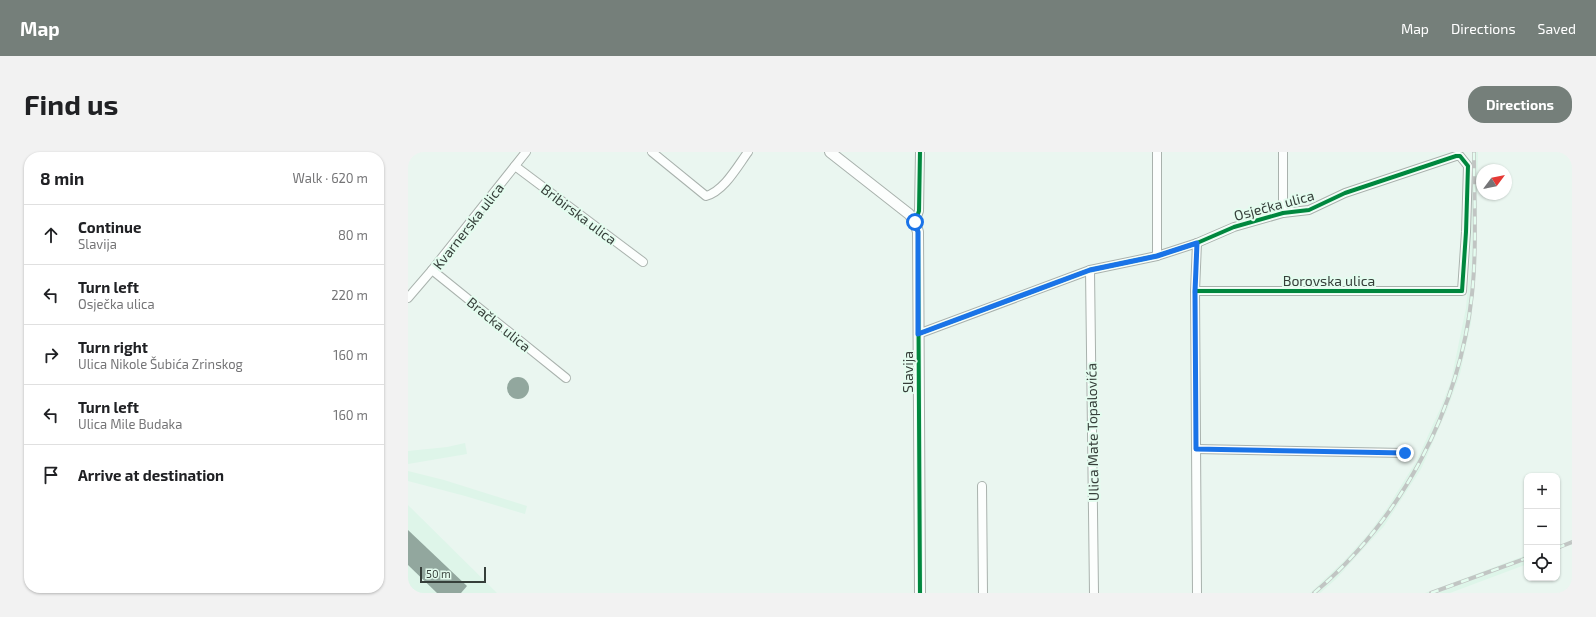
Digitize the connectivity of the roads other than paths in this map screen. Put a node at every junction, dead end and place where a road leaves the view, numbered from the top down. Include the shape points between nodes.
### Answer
1 (526, 152) edge
2 (652, 152) edge
3 (748, 152) edge
4 (830, 152) edge
5 (920, 152) edge
6 (1157, 152) edge
7 (1283, 152) edge
8 (515, 166) junction
9 (1282, 213) junction
10 (915, 222) junction
11 (1197, 243) junction
12 (1157, 256) junction
13 (643, 262) dead end
14 (432, 270) junction
15 (1090, 270) junction
16 (1462, 291) joint
17 (1195, 292) junction
18 (408, 298) edge
19 (918, 334) junction
20 (566, 378) dead end
21 (1196, 449) junction
22 (1405, 453) dead end
23 (982, 486) dead end
24 (920, 593) edge
25 (983, 593) edge
26 (1094, 593) edge
27 (1197, 593) edge

1 - 8 street, Kvarnerska ulica
2 - 3 street via 706,196 714,194 724,184
4 - 10 street via 909,214
5 - 10 street, Slavija via 919,211
6 - 12 street
7 - 9 street, Osječka ulica
8 - 13 street, Bribirska ulica
8 - 14 street, Kvarnerska ulica
9 - 11 street, Osječka ulica via 1234,227
9 - 16 street, Osječka ulica via 1309,210 1345,193 1460,156 1468,166
10 - 19 street, Slavija via 918,232
11 - 12 street, Osječka ulica
11 - 17 street
12 - 15 street, Osječka ulica
14 - 18 street, Kvarnerska ulica
14 - 20 street, Bračka ulica
15 - 19 street, Osječka ulica
15 - 26 street, Ulica Mate Topalovića
16 - 17 street, Borovska ulica
17 - 21 street
19 - 24 street, Slavija
21 - 22 street
21 - 27 street
23 - 25 street

